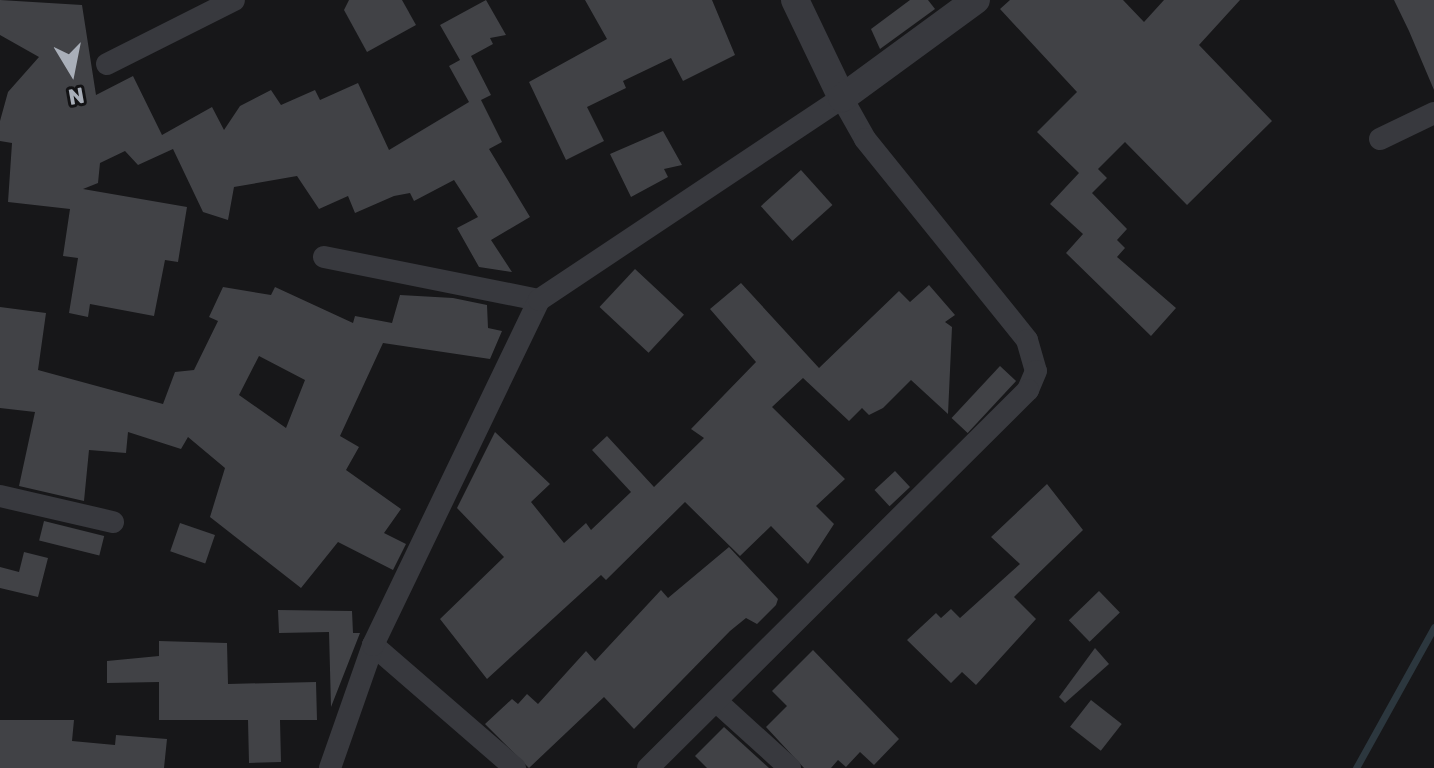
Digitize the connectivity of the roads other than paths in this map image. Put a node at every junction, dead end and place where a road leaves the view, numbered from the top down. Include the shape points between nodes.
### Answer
1 (234, 0) edge
2 (795, 0) edge
3 (976, 0) edge
4 (107, 64) dead end
5 (842, 98) junction
6 (1434, 113) edge
7 (1380, 139) dead end
8 (324, 257) dead end
9 (539, 300) junction
10 (0, 496) edge
11 (113, 522) dead end
12 (373, 645) junction
13 (716, 701) junction
14 (330, 768) edge
15 (515, 768) edge
16 (648, 768) edge
17 (790, 768) edge

1 - 4 street
2 - 5 street
3 - 5 street
5 - 9 street
5 - 13 street via 865,139 1027,340 1036,371 1028,390
6 - 7 street
8 - 9 street
9 - 12 street
10 - 11 street
12 - 14 street
12 - 15 street
13 - 16 street
13 - 17 street

